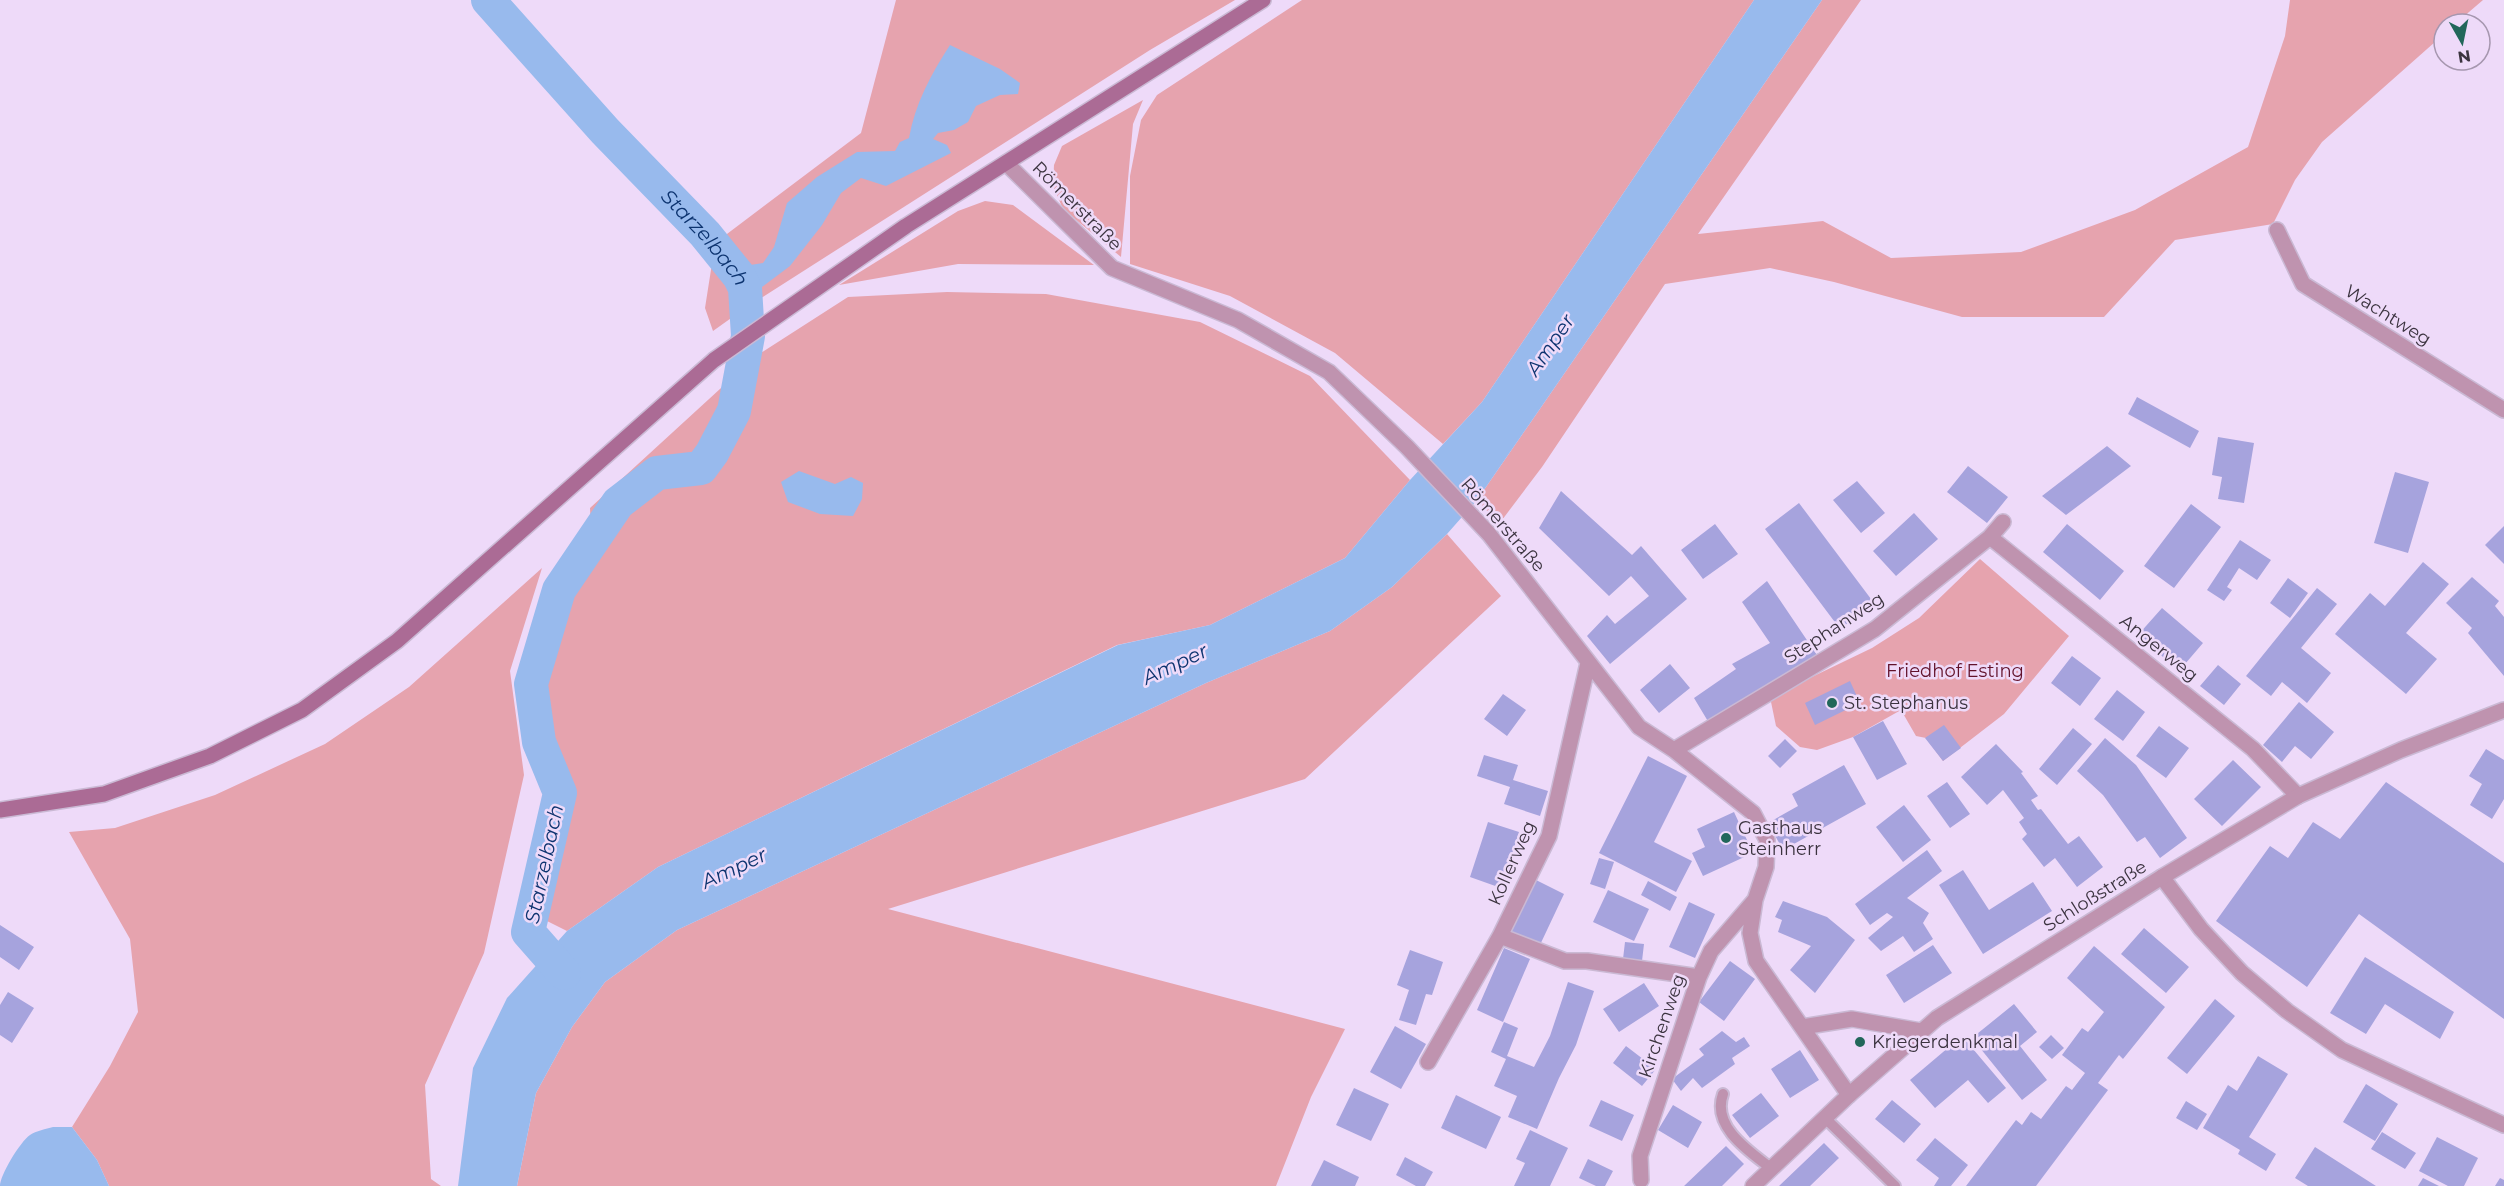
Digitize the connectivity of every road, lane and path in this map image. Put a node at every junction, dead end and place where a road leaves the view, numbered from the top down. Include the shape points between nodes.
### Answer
1 (1263, 0) edge
2 (1006, 163) junction
3 (2277, 230) dead end
4 (2504, 410) edge
5 (2003, 522) dead end
6 (1990, 537) junction
7 (1588, 663) junction
8 (2504, 710) edge
9 (1674, 750) junction
10 (2298, 796) junction
11 (0, 810) edge
12 (2162, 877) junction
13 (1755, 900) junction
14 (1500, 936) junction
15 (1699, 977) junction
16 (1802, 1027) junction
17 (1921, 1031) junction
18 (1428, 1062) dead end
19 (1723, 1094) dead end
20 (1850, 1095) junction
21 (1825, 1118) junction
22 (2504, 1125) edge
23 (1772, 1169) junction
24 (1641, 1180) dead end
25 (1754, 1186) edge
26 (1895, 1186) edge

1 - 2 main road
2 - 7 street, Römerstraße via 1112,268 1239,320 1329,372 1489,534
2 - 11 main road via 906,226 714,360 398,641 302,710 210,756 104,794
3 - 4 street, Wachtweg via 2303,284
5 - 6 street, Stephanweg
6 - 9 street, Stephanweg via 1875,629
6 - 10 street, Angerweg via 2253,749
7 - 9 street, Römerstraße via 1639,727
7 - 14 street, Kollerweg via 1549,836
8 - 10 street, Schloßstraße
9 - 13 street, Römerstraße via 1754,813 1767,840 1767,867
10 - 12 street, Schloßstraße
12 - 17 street, Schloßstraße
12 - 22 street via 2201,929 2242,973 2288,1011 2342,1050
13 - 15 street, Kirchenweg via 1711,951
13 - 16 street, Römerstraße via 1750,933 1756,961
14 - 15 street via 1565,961
14 - 18 street, Kollerweg
15 - 24 street, Kirchenweg via 1640,1156
16 - 17 street via 1852,1019
16 - 20 street, Römerstraße
17 - 20 street, Schloßstraße
19 - 23 lane via 1720,1102 1726,1125 1738,1144
20 - 21 street, Schloßstraße
21 - 23 street, Schloßstraße
21 - 26 lane
23 - 25 street, Schloßstraße

